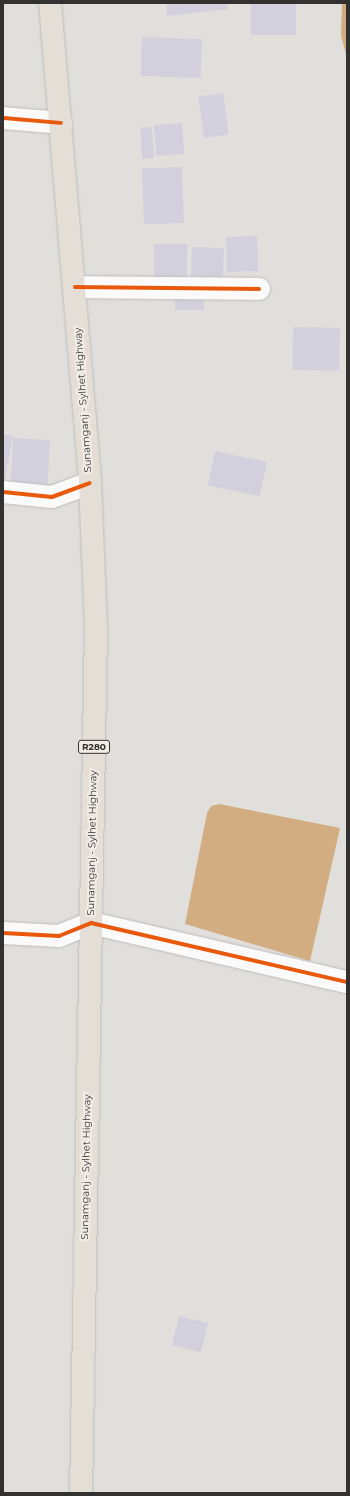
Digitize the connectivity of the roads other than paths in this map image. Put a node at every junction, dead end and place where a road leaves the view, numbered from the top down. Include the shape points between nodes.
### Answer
1 (50, 3) edge
2 (3, 118) edge
3 (61, 123) junction
4 (75, 287) junction
5 (260, 289) dead end
6 (90, 483) junction
7 (3, 492) edge
8 (91, 923) junction
9 (3, 933) edge
10 (347, 982) edge
11 (81, 1493) edge

1 - 3 main road, Sunamganj - Sylhet Highway / R280
2 - 3 street
3 - 4 main road, Sunamganj - Sylhet Highway / R280
4 - 5 street
4 - 6 main road, Sunamganj - Sylhet Highway / R280
6 - 7 street via 52,498
6 - 8 main road, Sunamganj - Sylhet Highway / R280 via 96,628
8 - 9 street via 59,936
8 - 10 street
8 - 11 main road, Sunamganj - Sylhet Highway / R280

